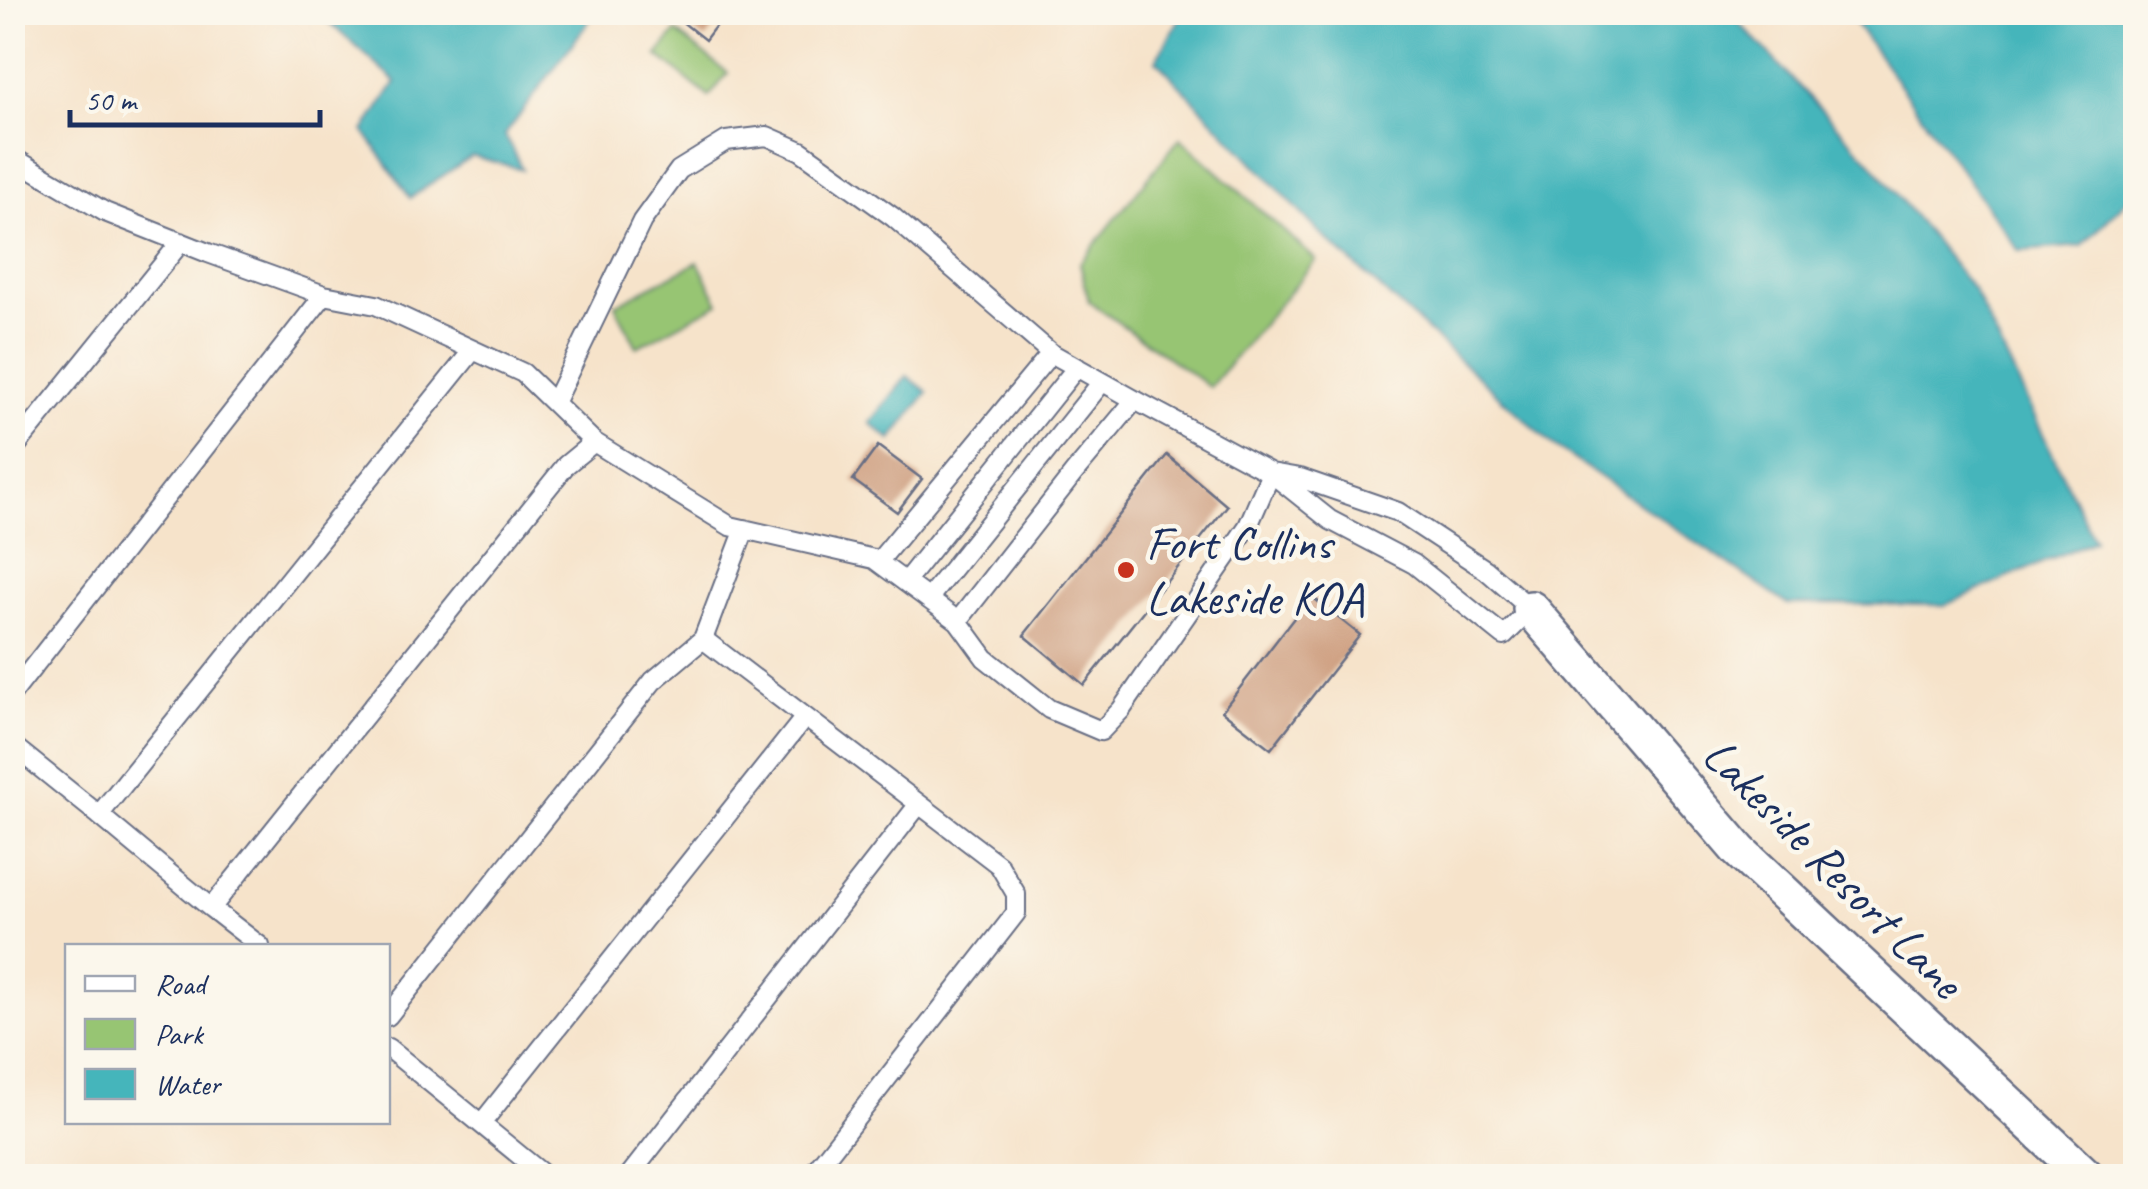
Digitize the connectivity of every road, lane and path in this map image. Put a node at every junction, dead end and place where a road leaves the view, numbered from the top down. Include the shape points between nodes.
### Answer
1 (12, 157) edge
2 (180, 242) junction
3 (324, 295) junction
4 (473, 350) junction
5 (1052, 353) junction
6 (1076, 367) junction
7 (1102, 382) junction
8 (1136, 400) junction
9 (554, 402) junction
10 (594, 442) junction
11 (12, 451) edge
12 (1271, 473) junction
13 (746, 529) junction
14 (878, 562) junction
15 (905, 582) junction
16 (928, 599) junction
17 (1531, 609) junction
18 (958, 621) junction
19 (703, 638) junction
20 (12, 694) edge
21 (805, 717) junction
22 (12, 745) edge
23 (919, 804) junction
24 (99, 816) junction
25 (211, 908) junction
26 (257, 944) edge
27 (390, 1013) edge
28 (390, 1050) edge
29 (481, 1124) junction
30 (545, 1176) edge
31 (628, 1176) edge
32 (811, 1176) edge
33 (2086, 1176) edge

1 - 2 lane via 106,212
2 - 3 lane
2 - 11 lane
3 - 4 lane via 376,304
3 - 20 lane
4 - 9 lane via 523,373
4 - 24 lane
5 - 6 lane
5 - 9 lane via 893,217 767,136 726,141 679,170 642,220
5 - 14 lane
6 - 7 lane
6 - 15 lane
7 - 8 lane
7 - 16 lane
8 - 12 lane
8 - 18 lane
9 - 10 lane
10 - 13 lane via 730,526
10 - 25 lane via 566,465
12 - 17 lane via 1398,512
12 - 17 lane via 1330,520 1414,564 1504,636
12 - 18 lane via 1248,526 1101,730 1050,710 985,658
13 - 14 lane
13 - 19 lane
14 - 15 lane
15 - 16 lane
16 - 18 lane
17 - 33 street, Lakeside Resort Lane via 1739,851
19 - 21 lane
19 - 27 lane via 652,681
21 - 23 lane
21 - 29 lane
22 - 24 lane
23 - 31 lane
23 - 32 lane via 999,865 1016,894 1016,914
24 - 25 lane
25 - 26 lane
28 - 29 lane
29 - 30 lane

